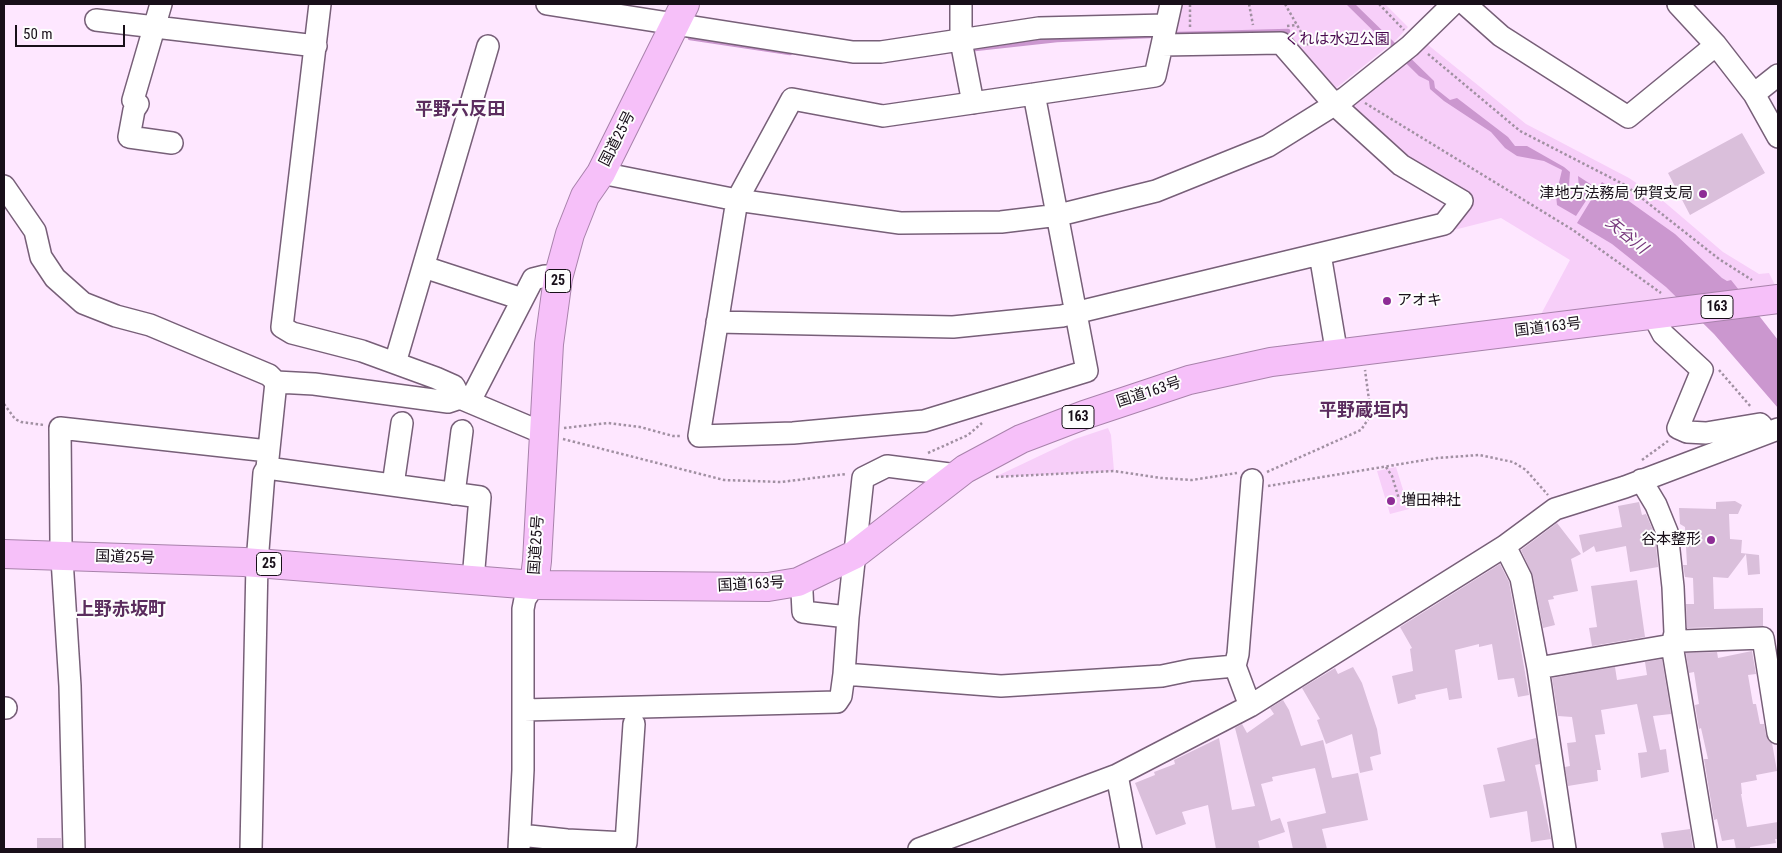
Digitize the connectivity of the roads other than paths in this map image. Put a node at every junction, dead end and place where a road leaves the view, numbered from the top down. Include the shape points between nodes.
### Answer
1 (161, 4) edge
2 (320, 4) edge
3 (547, 4) edge
4 (552, 4) edge
5 (961, 4) edge
6 (1171, 4) edge
7 (1454, 4) edge
8 (1465, 4) edge
9 (1678, 4) edge
10 (680, 14) edge
11 (96, 20) dead end
12 (153, 28) junction
13 (1164, 35) junction
14 (961, 41) junction
15 (1716, 45) junction
16 (316, 46) junction
17 (488, 46) dead end
18 (1778, 75) edge
19 (1034, 94) junction
20 (1754, 94) junction
21 (1346, 100) junction
22 (973, 103) junction
23 (1778, 137) edge
24 (172, 143) dead end
25 (601, 172) junction
26 (4, 186) edge
27 (737, 200) junction
28 (1059, 215) junction
29 (1320, 254) junction
30 (424, 267) junction
31 (558, 278) junction
32 (522, 299) junction
33 (1773, 300) edge
34 (1077, 312) junction
35 (1662, 314) junction
36 (717, 322) junction
37 (1337, 355) junction
38 (395, 362) junction
39 (276, 382) junction
40 (465, 400) junction
41 (402, 423) dead end
42 (1774, 430) edge
43 (462, 431) dead end
44 (552, 433) junction
45 (268, 460) junction
46 (957, 475) junction
47 (1252, 480) road end
48 (1633, 484) junction
49 (393, 485) junction
50 (454, 494) junction
51 (1505, 546) junction
52 (4, 554) edge
53 (62, 556) junction
54 (854, 556) junction
55 (257, 563) junction
56 (473, 580) junction
57 (798, 582) junction
58 (534, 585) junction
59 (848, 617) junction
60 (1672, 645) junction
61 (1235, 666) junction
62 (1538, 668) junction
63 (844, 674) junction
64 (1250, 706) junction
65 (524, 710) junction
66 (634, 724) dead end
67 (1778, 733) edge
68 (1117, 775) junction
69 (520, 842) edge
70 (74, 849) edge
71 (251, 849) edge
72 (919, 849) edge
73 (1132, 849) edge
74 (1566, 849) edge
75 (1706, 849) edge

1 - 12 street
2 - 16 street
3 - 4 street
4 - 10 street
5 - 14 street
6 - 13 street
7 - 21 street
8 - 15 street via 1501,36 1628,117
9 - 15 street
10 - 14 street via 853,52 881,52
10 - 25 highway, 国道25号 / 25
11 - 12 street
12 - 16 street
12 - 24 street via 132,100 138,104 129,137
13 - 14 street via 1039,28
13 - 19 street via 1155,76
13 - 21 street via 1281,42
14 - 22 street
15 - 20 street
16 - 38 street via 282,327 292,333
17 - 30 street
18 - 20 street
19 - 22 street
19 - 28 street
20 - 23 street
21 - 28 street via 1246,156 1156,191
21 - 29 street via 1401,165 1462,201 1444,224
22 - 27 street via 883,116 792,99
25 - 27 street
25 - 31 highway, 国道25号 / 25 via 585,196
26 - 39 street via 35,231 40,257 55,278 83,303 150,325 269,375
27 - 28 street via 900,223 1001,222
27 - 36 street
28 - 34 street
29 - 34 street
29 - 37 street
30 - 32 street
30 - 38 street
31 - 32 street via 545,276 533,279
31 - 44 highway, 国道25号 / 25 via 549,344
32 - 40 street
33 - 35 highway, 国道163号 / 163
34 - 36 street via 953,327
34 - 36 street via 1086,371 924,421 793,433 698,436
35 - 37 highway, 国道163号 / 163
35 - 42 street via 1663,334 1702,370 1678,428 1706,433 1760,424
37 - 46 highway, 国道163号 / 163 via 1270,362 1189,380 1020,439
38 - 40 street via 454,386
39 - 40 street via 448,402
39 - 45 street
40 - 44 street
41 - 49 street
42 - 48 street
43 - 50 street
44 - 58 highway, 国道25号 / 25
45 - 49 street
45 - 53 street via 60,428
45 - 55 street via 264,473
46 - 54 highway, 国道163号 / 163
46 - 54 street via 887,466 863,478
47 - 61 street
48 - 51 street via 1555,510
48 - 60 street via 1656,505 1667,532 1673,587 1675,633
49 - 50 street
50 - 56 street via 480,497
51 - 62 street via 1521,578
51 - 64 street
52 - 53 highway, 国道25号 / 25
53 - 55 highway, 国道25号 / 25
53 - 70 street via 70,686
54 - 57 highway, 国道163号 / 163
54 - 59 street
55 - 56 highway, 国道25号 / 25
55 - 71 street
56 - 58 highway, 国道25号 / 25
57 - 58 highway, 国道163号 / 163 via 732,588
57 - 59 street via 803,612
58 - 65 street via 523,609
59 - 63 street
60 - 62 street
60 - 67 street via 1682,641 1763,638
60 - 75 street
61 - 63 street via 1162,676 1001,686
61 - 64 street
62 - 74 street
63 - 65 street via 837,702
64 - 68 street
65 - 69 street
66 - 69 street via 626,843
68 - 72 street
68 - 73 street

